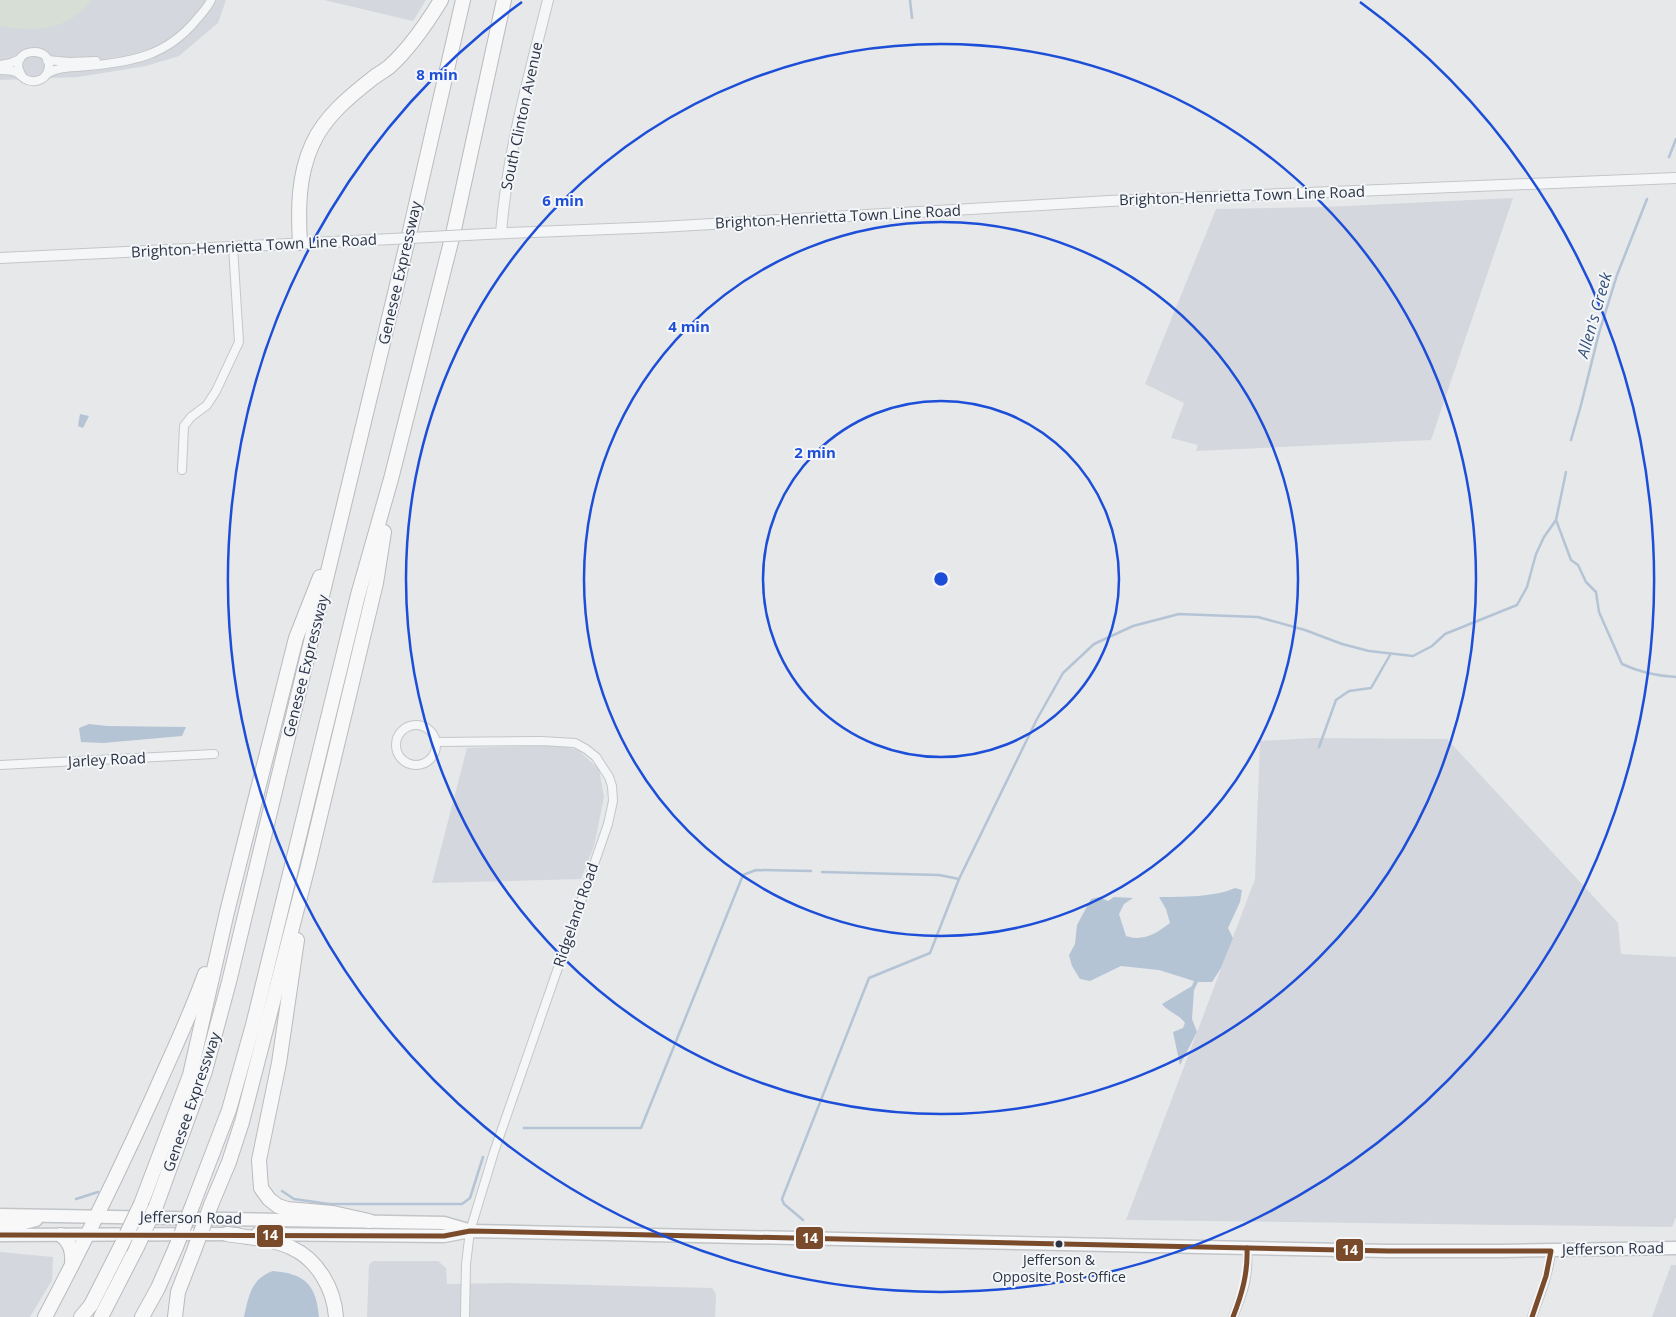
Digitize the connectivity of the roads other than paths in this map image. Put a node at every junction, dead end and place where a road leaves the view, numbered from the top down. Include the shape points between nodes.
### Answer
1 (211, 0) edge
2 (441, 0) edge
3 (463, 0) edge
4 (504, 0) edge
5 (548, 0) edge
6 (20, 59) junction
7 (135, 59) junction
8 (47, 60) junction
9 (0, 65) edge
10 (0, 70) edge
11 (46, 75) junction
12 (22, 76) junction
13 (1676, 178) edge
14 (501, 233) junction
15 (300, 243) junction
16 (234, 247) junction
17 (0, 258) edge
18 (182, 470) dead end
19 (391, 479) junction
20 (340, 527) junction
21 (436, 742) junction
22 (214, 754) dead end
23 (0, 765) edge
24 (308, 866) junction
25 (227, 912) junction
26 (0, 1215) edge
27 (55, 1216) junction
28 (96, 1217) junction
29 (369, 1221) junction
30 (0, 1225) edge
31 (470, 1231) junction
32 (61, 1234) junction
33 (89, 1234) junction
34 (227, 1234) junction
35 (0, 1235) edge
36 (1247, 1248) junction
37 (1676, 1248) edge
38 (1551, 1250) junction
39 (71, 1267) junction
40 (45, 1317) edge
41 (81, 1317) edge
42 (101, 1317) edge
43 (142, 1317) edge
44 (175, 1317) edge
45 (336, 1317) edge
46 (465, 1317) edge
47 (1233, 1317) edge
48 (1532, 1317) edge

1 - 7 street via 189,29 161,50
2 - 15 highway via 432,16 389,67 334,112 312,144 300,185
3 - 20 highway, Genesee Expressway
4 - 19 highway via 453,234
5 - 14 street, South Clinton Avenue via 511,160
6 - 8 street via 35,51
6 - 9 street
6 - 12 street via 18,67
7 - 8 street
7 - 11 street via 57,69
8 - 11 street via 49,69
10 - 12 street via 14,71
11 - 12 street via 35,82
13 - 14 street, Brighton-Henrietta Town Line Road via 1109,201
14 - 15 street, Brighton-Henrietta Town Line Road, bridge
15 - 16 street, Brighton-Henrietta Town Line Road
16 - 17 street, Brighton-Henrietta Town Line Road
16 - 18 street via 240,342 207,405 184,426
19 - 24 highway via 376,583
19 - 43 highway, bridge via 358,595 253,1025 229,1110 176,1247
20 - 25 highway via 296,638
20 - 42 highway, Genesee Expressway, bridge via 205,1071 156,1206
21 - 21 street via 425,727 412,725 397,736 396,749 402,761 415,765 433,756
21 - 31 street, Ridgeland Road via 560,741 575,744 596,758 609,777 613,794 608,824 494,1152
22 - 23 street, Jarley Road
24 - 29 highway via 279,1062 259,1160 259,1180 264,1194 278,1206
24 - 44 highway, bridge via 242,1122 178,1292
25 - 28 highway via 194,1004
25 - 41 highway, bridge via 190,1075 141,1204 91,1305
26 - 27 main road, Jefferson Road
27 - 28 main road, Jefferson Road
27 - 30 main road via 18,1225
28 - 29 main road, Jefferson Road
28 - 33 highway
29 - 31 main road, Jefferson Road via 444,1223
31 - 34 main road, Jefferson Road via 444,1236
31 - 36 main road, Jefferson Road
31 - 46 street, Ridgeland Road
32 - 33 main road, Jefferson Road
32 - 35 main road, Jefferson Road
32 - 39 highway via 72,1249
33 - 34 main road, Jefferson Road
33 - 39 highway
34 - 45 highway via 278,1243 312,1262 328,1283
36 - 38 main road, Jefferson Road
36 - 47 street via 1246,1285
37 - 38 main road, Jefferson Road
38 - 48 street via 1547,1277
39 - 40 highway

